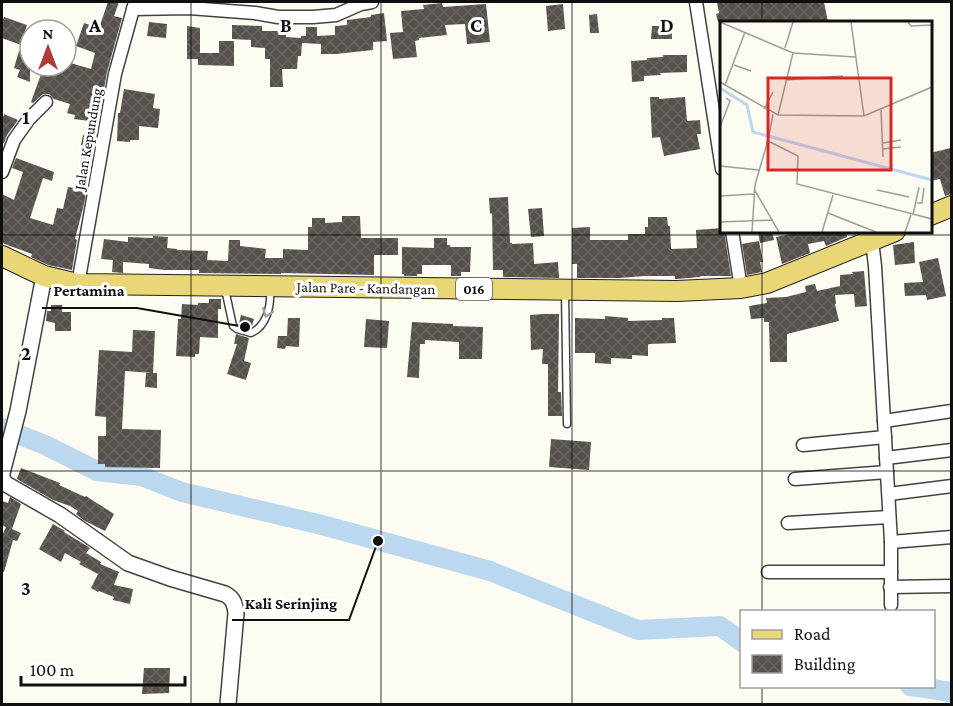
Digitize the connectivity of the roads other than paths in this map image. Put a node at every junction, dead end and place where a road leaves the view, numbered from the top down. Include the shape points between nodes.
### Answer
1 (372, 2) edge
2 (696, 2) edge
3 (134, 5) edge
4 (46, 102) dead end
5 (720, 156) edge
6 (2, 172) edge
7 (951, 206) edge
8 (932, 214) edge
9 (732, 232) edge
10 (893, 232) edge
11 (872, 241) junction
12 (2, 256) edge
13 (44, 276) junction
14 (78, 284) junction
15 (225, 286) junction
16 (270, 286) junction
17 (741, 288) junction
18 (565, 291) junction
19 (951, 411) edge
20 (884, 421) junction
21 (567, 424) dead end
22 (885, 437) junction
23 (803, 445) dead end
24 (951, 450) edge
25 (886, 458) junction
26 (887, 472) junction
27 (2, 474) edge
28 (795, 479) dead end
29 (951, 486) edge
30 (889, 494) junction
31 (890, 517) junction
32 (788, 523) dead end
33 (951, 537) edge
34 (891, 542) junction
35 (768, 572) dead end
36 (891, 572) junction
37 (951, 586) edge
38 (890, 587) junction
39 (891, 604) dead end
40 (228, 705) edge

1 - 3 street via 336,15 313,17
2 - 5 street
3 - 14 street, Jalan Kepundung via 115,74
4 - 6 street via 14,140
7 - 8 main road
9 - 17 street
10 - 11 main road, Jalan Pare - Kandangan / 016
11 - 17 main road, Jalan Pare - Kandangan / 016 via 767,283
11 - 20 street
12 - 13 main road, 016
13 - 14 main road, Jalan Pare - Kandangan / 016
13 - 27 street
14 - 15 main road, Jalan Pare - Kandangan / 016
15 - 16 main road, Jalan Pare - Kandangan / 016
16 -> 15 lane via 269,310 262,324 251,333 233,326
16 - 18 main road, Jalan Pare - Kandangan / 016
17 - 18 main road, Jalan Pare - Kandangan / 016
18 - 21 lane
19 - 20 street
20 - 22 street
22 - 23 street
22 - 25 street
24 - 25 street
25 - 26 street
26 - 28 street
26 - 30 street
27 - 40 street via 6,484 60,515 128,563 232,599 236,613
29 - 30 street
30 - 31 street
31 - 32 street
31 - 34 street
33 - 34 street
34 - 36 street
35 - 36 street
36 - 38 street
37 - 38 street
38 - 39 street

